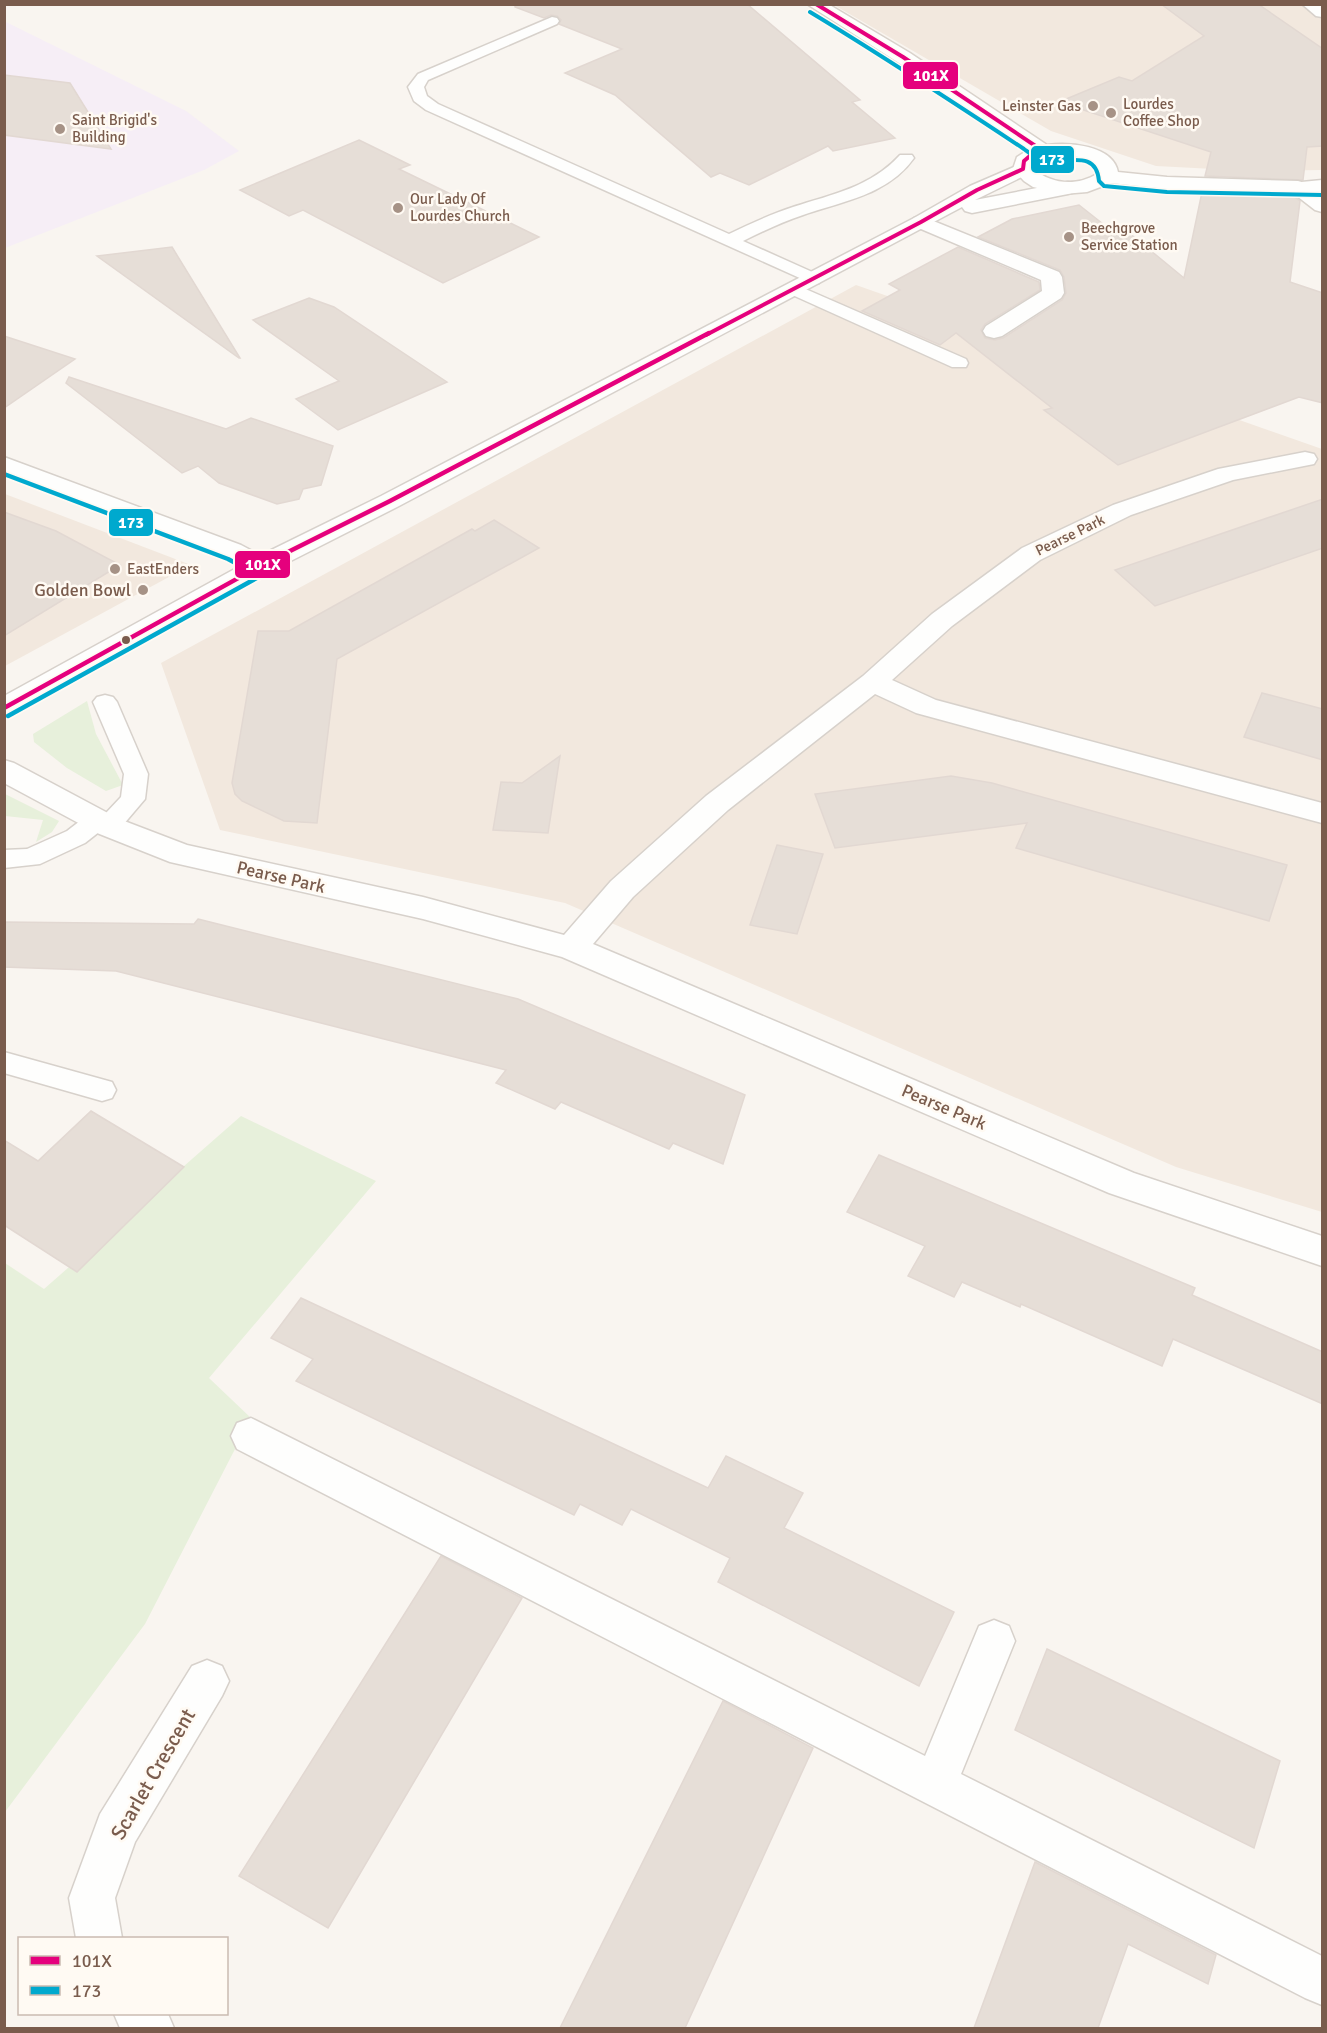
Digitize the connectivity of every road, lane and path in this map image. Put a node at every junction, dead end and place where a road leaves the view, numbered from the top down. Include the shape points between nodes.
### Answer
1 (815, 4) edge
2 (1310, 4) edge
3 (1323, 12) edge
4 (552, 21) dead end
5 (1043, 151) junction
6 (906, 158) dead end
7 (1023, 169) junction
8 (1107, 177) junction
9 (1323, 186) edge
10 (1298, 187) junction
11 (1068, 188) junction
12 (1323, 206) edge
13 (921, 222) junction
14 (729, 241) junction
15 (804, 284) junction
16 (994, 332) dead end
17 (959, 363) dead end
18 (1305, 459) dead end
19 (4, 464) edge
20 (260, 566) junction
21 (873, 682) junction
22 (105, 702) dead end
23 (4, 708) edge
24 (4, 770) edge
25 (1323, 813) edge
26 (103, 823) junction
27 (4, 859) edge
28 (572, 948) junction
29 (4, 1062) edge
30 (102, 1090) dead end
31 (1323, 1251) edge
32 (251, 1436) dead end
33 (994, 1641) dead end
34 (207, 1681) dead end
35 (935, 1784) junction
36 (99, 1937) edge
37 (1323, 1981) edge
38 (140, 2015) edge
39 (150, 2028) edge

1 - 5 street via 903,57
2 - 3 street
4 - 14 lane via 423,77 416,87 420,98 432,107
5 - 7 street via 1024,161
5 - 8 street via 1066,149 1090,154 1108,169
6 - 14 lane via 869,188 797,211
7 - 11 street via 1038,182
7 - 13 street
8 - 10 street
8 - 11 street via 1098,183
9 - 10 street
10 - 12 street
11 - 13 street via 993,201
13 - 15 street
13 - 16 street via 1051,277 1053,293
14 - 15 lane
15 - 17 lane
15 - 20 street
18 - 21 street, Pearse Park via 1227,474 1122,510 1031,554 942,620
19 - 20 street via 134,512
20 - 23 street
21 - 25 street via 926,707
21 - 28 street, Pearse Park via 717,803 622,889
22 - 26 lane via 136,774 133,799
24 - 26 street, Pearse Park
26 - 27 lane via 31,858
26 - 28 street, Pearse Park via 181,854 423,908
28 - 31 street, Pearse Park via 1122,1183
29 - 30 lane
32 - 35 street
33 - 35 street
34 - 36 street, Scarlet Crescent via 116,1830 92,1898
35 - 37 street
38 - 39 street

